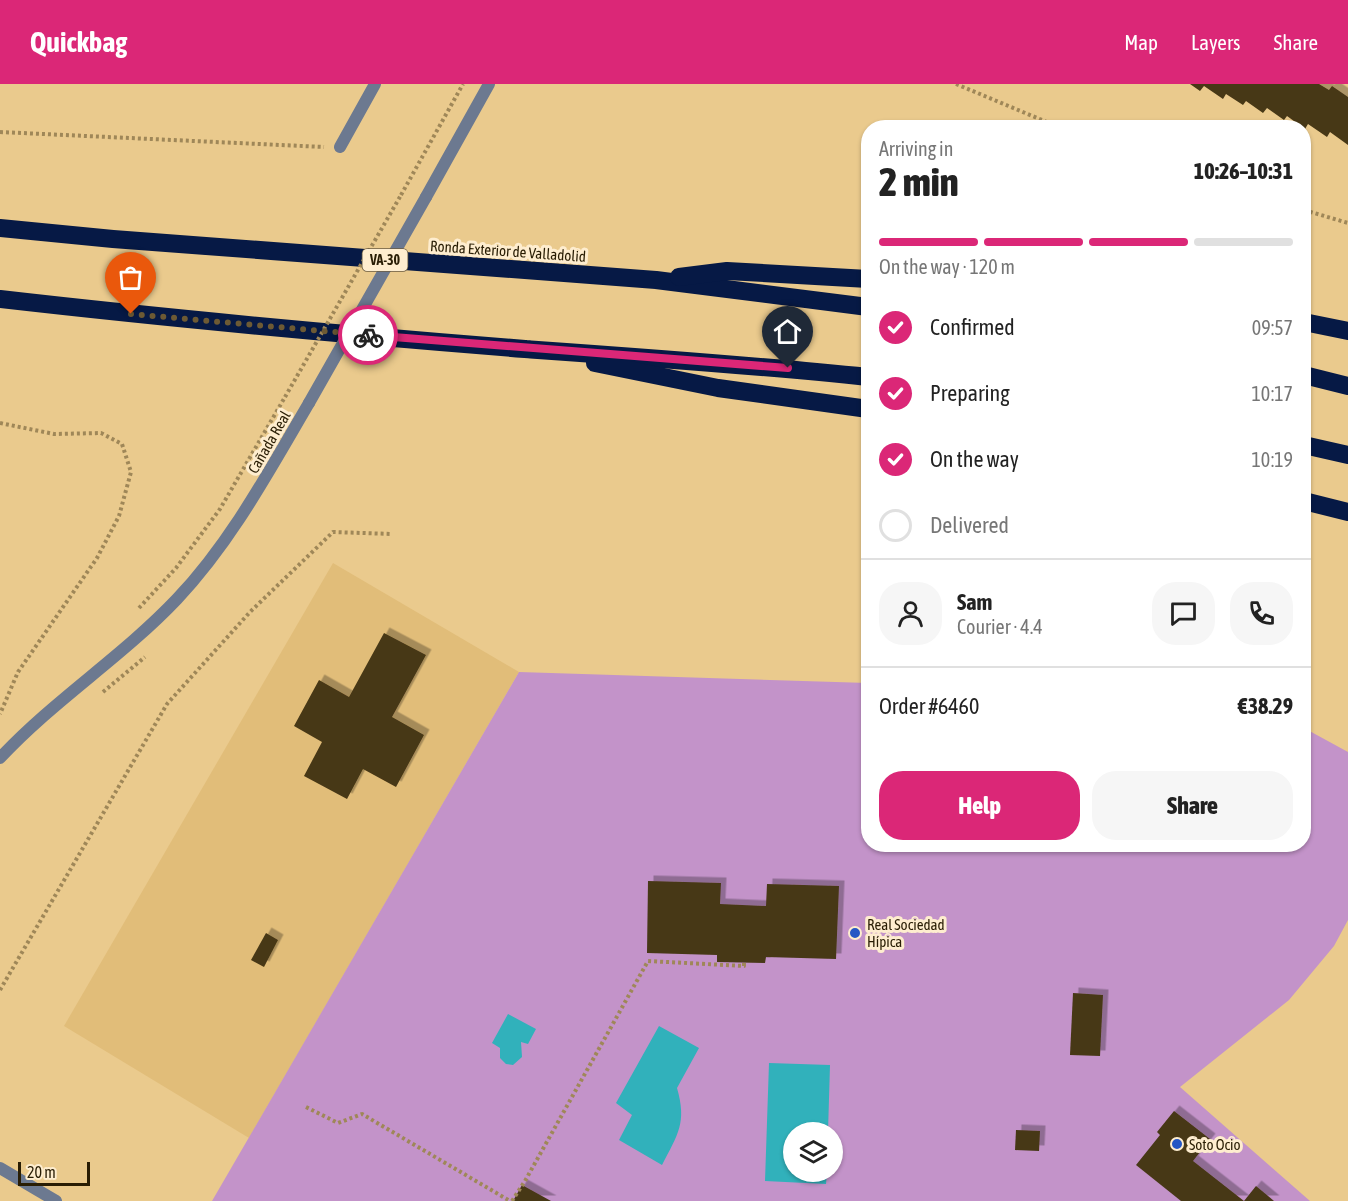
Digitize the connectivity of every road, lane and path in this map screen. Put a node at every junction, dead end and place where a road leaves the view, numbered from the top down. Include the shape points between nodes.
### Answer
1 (375, 84) edge
2 (464, 84) edge
3 (489, 84) edge
4 (956, 84) edge
5 (1042, 120) edge
6 (0, 132) edge
7 (340, 147) joint
8 (1311, 212) edge
9 (1348, 223) edge
10 (0, 228) edge
11 (861, 279) edge
12 (656, 280) junction
13 (0, 298) edge
14 (861, 306) edge
15 (1311, 323) edge
16 (1348, 331) edge
17 (524, 349) junction
18 (861, 376) edge
19 (1311, 377) edge
20 (1348, 386) edge
21 (861, 408) edge
22 (0, 423) edge
23 (1311, 447) edge
24 (1348, 455) edge
25 (1311, 503) edge
26 (1348, 512) edge
27 (392, 534) dead end
28 (138, 610) dead end
29 (0, 714) edge
30 (0, 758) edge
31 (744, 963) dead end
32 (0, 990) edge
33 (306, 1107) dead end
34 (0, 1168) edge
35 (56, 1201) edge
36 (511, 1201) edge

1 - 7 street
2 - 28 path, bridge via 220,509 176,568
3 - 30 street, Cañada Real, bridge via 261,486 206,566 124,650 33,725
4 - 5 path
6 - 7 path
8 - 9 path
10 - 12 highway, Ronda Exterior de Valladolid / VA-30
11 - 12 highway via 727,271
12 - 14 highway, Ronda Exterior de Valladolid / VA-30
13 - 17 highway via 153,316
15 - 16 highway
17 - 18 highway via 748,364
17 - 21 highway via 718,388
19 - 20 highway
22 - 29 path via 54,434 101,433 122,444 131,472 119,516 97,558 18,672
23 - 24 highway
25 - 26 highway
27 - 32 path via 333,532 250,612 167,704
31 - 36 path via 648,961
33 - 36 path via 339,1123 362,1114
34 - 35 street

